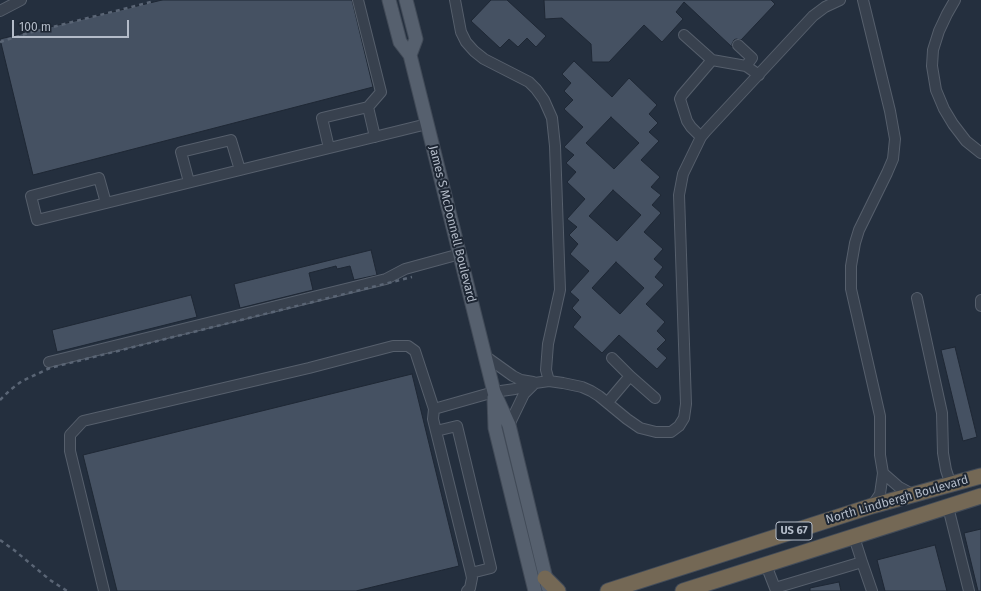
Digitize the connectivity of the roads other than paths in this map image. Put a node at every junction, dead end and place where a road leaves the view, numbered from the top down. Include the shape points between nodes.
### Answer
1 (21, 0) edge
2 (358, 0) edge
3 (389, 0) edge
4 (406, 0) edge
5 (455, 0) edge
6 (840, 0) edge
7 (863, 0) edge
8 (955, 0) edge
9 (0, 10) edge
10 (684, 35) dead end
11 (738, 45) dead end
12 (410, 55) junction
13 (712, 60) junction
14 (746, 66) junction
15 (759, 75) junction
16 (368, 107) junction
17 (427, 124) junction
18 (375, 137) junction
19 (702, 137) junction
20 (329, 148) junction
21 (981, 153) edge
22 (240, 170) junction
23 (189, 182) junction
24 (106, 203) junction
25 (460, 254) junction
26 (917, 298) dead end
27 (981, 300) edge
28 (981, 306) edge
29 (485, 356) junction
30 (612, 358) dead end
31 (49, 362) dead end
32 (630, 376) junction
33 (549, 381) junction
34 (535, 383) junction
35 (494, 392) junction
36 (655, 398) dead end
37 (608, 402) junction
38 (434, 408) junction
39 (509, 425) junction
40 (436, 431) junction
41 (883, 473) junction
42 (981, 476) edge
43 (951, 485) junction
44 (914, 495) junction
45 (981, 496) edge
46 (872, 506) junction
47 (948, 507) junction
48 (854, 537) junction
49 (862, 562) junction
50 (766, 565) junction
51 (471, 573) junction
52 (547, 584) edge
53 (717, 586) edge
54 (775, 590) edge
55 (104, 591) edge
56 (467, 591) edge
57 (535, 591) edge
58 (558, 591) edge
59 (608, 591) edge
60 (683, 591) edge
61 (872, 591) edge
62 (969, 591) edge

1 - 9 street
2 - 16 street via 381,92
3 - 12 main road, James S McDonnell Boulevard via 400,42
4 - 12 main road, James S McDonnell Boulevard via 416,39
5 - 33 street via 461,32 466,42 484,59 529,82 544,100 552,118 556,146 560,290 548,344 546,370
6 - 15 street via 813,16
7 - 41 street via 895,139 893,159 855,243 850,272 851,289 880,416 880,455
8 - 21 street via 935,44 933,74 936,90 953,124 966,141
10 - 13 street
11 - 14 street via 752,58
12 - 17 main road, James S McDonnell Boulevard
13 - 14 street
13 - 19 street via 680,99 690,127
14 - 15 street
15 - 19 street
16 - 18 street
16 - 20 street via 322,118
17 - 18 street
17 - 25 main road, James S McDonnell Boulevard
18 - 20 street
19 - 37 street via 683,174 679,195 686,392 684,418 671,432 656,432 640,428
20 - 22 street
22 - 23 street
22 - 23 street via 231,140 181,152
23 - 24 street
24 - 24 street via 37,220 31,196 99,178
25 - 29 main road, James S McDonnell Boulevard
25 - 31 street via 405,269 386,279
26 - 43 street via 942,413 943,453
27 - 28 street
29 - 34 street via 513,376
29 - 35 main road, James S McDonnell Boulevard
30 - 32 street
32 - 36 street
32 - 37 street
33 - 34 street
33 - 37 street via 582,387
34 - 35 street
34 - 39 street via 524,394
35 - 38 street
35 - 39 main road, James S McDonnell Boulevard
35 - 57 main road, James S McDonnell Boulevard via 495,428
38 - 40 street
38 - 55 street via 415,351 408,346 393,346 82,421 70,435 70,451
39 - 52 main road, James S McDonnell Boulevard
40 - 51 street
40 - 51 street via 457,426 491,568
41 - 44 street via 901,489
41 - 46 street via 880,494
42 - 43 highway, North Lindbergh Boulevard / US 67
43 - 44 highway, North Lindbergh Boulevard / US 67
44 - 46 highway, North Lindbergh Boulevard / US 67
45 - 47 highway, North Lindbergh Boulevard / US 67
46 - 59 highway, North Lindbergh Boulevard / US 67
47 - 48 highway, North Lindbergh Boulevard / US 67
47 - 62 street
48 - 49 street
48 - 50 highway, North Lindbergh Boulevard / US 67
49 - 54 street
49 - 61 street
50 - 53 highway, North Lindbergh Boulevard / US 67
50 - 54 street
51 - 56 street via 470,588
52 - 58 highway
53 - 60 highway, North Lindbergh Boulevard / US 67

